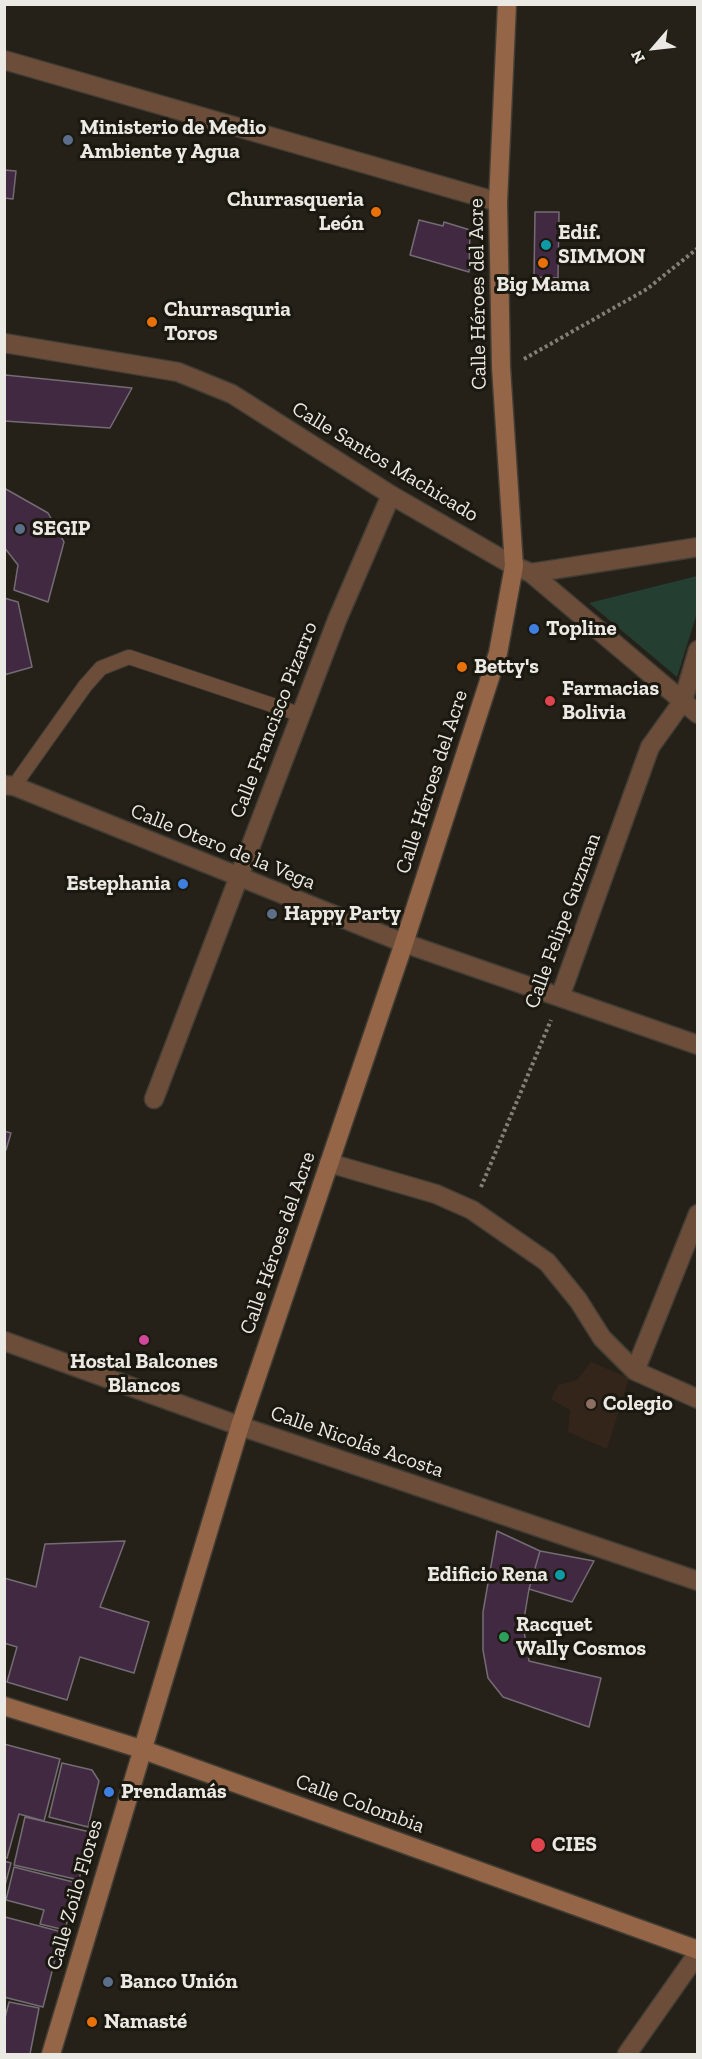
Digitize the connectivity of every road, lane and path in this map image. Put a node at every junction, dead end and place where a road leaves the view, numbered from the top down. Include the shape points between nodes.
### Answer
1 (507, 4) edge
2 (4, 60) edge
3 (498, 202) junction
4 (698, 248) edge
5 (4, 343) edge
6 (501, 367) junction
7 (391, 495) junction
8 (698, 547) edge
9 (514, 566) junction
10 (531, 573) junction
11 (698, 650) edge
12 (683, 701) junction
13 (698, 714) edge
14 (302, 715) junction
15 (9, 785) edge
16 (238, 877) junction
17 (405, 943) junction
18 (560, 997) junction
19 (698, 1045) edge
20 (154, 1099) dead end
21 (329, 1163) junction
22 (472, 1210) junction
23 (698, 1214) edge
24 (4, 1341) edge
25 (635, 1371) junction
26 (698, 1399) edge
27 (240, 1426) junction
28 (698, 1581) edge
29 (4, 1706) edge
30 (141, 1749) junction
31 (698, 1952) edge
32 (51, 2055) edge
33 (627, 2055) edge

1 - 3 main road, Calle Héroes del Acre
2 - 3 street
3 - 6 main road, Calle Héroes del Acre
4 - 6 path via 647,289 508,368
5 - 7 street, Calle Santos Machicado via 178,372 232,394
6 - 9 main road, Calle Héroes del Acre
7 - 9 street, Calle Santos Machicado
7 - 14 street, Calle Francisco Pizarro via 337,620
8 - 10 street
9 - 10 street, Calle Santos Machicado
9 - 17 main road, Calle Héroes del Acre via 498,653
10 - 12 street, Calle Santos Machicado
11 - 12 street, Calle Felipe Guzman
12 - 13 street, Calle Santos Machicado
12 - 18 street, Calle Felipe Guzman via 650,747
14 - 15 lane via 129,657 101,668
14 - 16 street, Calle Francisco Pizarro
15 - 16 street, Calle Otero de la Vega
16 - 17 street, Calle Otero de la Vega
16 - 20 street, Calle Francisco Pizarro
17 - 18 street, Calle Otero de la Vega
17 - 21 main road, Calle Héroes del Acre
18 - 19 street, Calle Otero de la Vega
18 - 22 path, Calle Felipe Guzman
21 - 22 street via 436,1194
21 - 27 main road, Calle Héroes del Acre
22 - 25 street via 548,1262 602,1338
23 - 25 street
24 - 27 street, Calle Nicolás Acosta
25 - 26 street
27 - 28 street, Calle Nicolás Acosta
27 - 30 main road, Calle Héroes del Acre
29 - 30 main road, Calle Colombia
30 - 31 main road, Calle Colombia
30 - 32 main road, Calle Zoilo Flores
31 - 33 street

